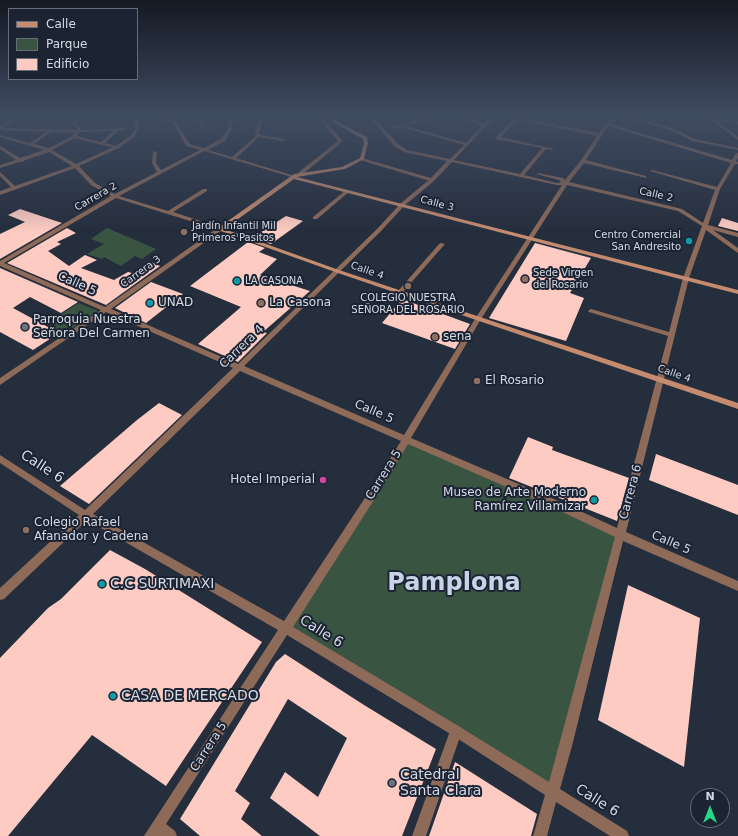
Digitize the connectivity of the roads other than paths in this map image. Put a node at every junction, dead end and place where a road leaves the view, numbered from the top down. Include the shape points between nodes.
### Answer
1 (11, 154) edge
2 (39, 154) edge
3 (56, 154) edge
4 (102, 154) edge
5 (155, 154) edge
6 (194, 154) edge
7 (215, 154) edge
8 (238, 154) edge
9 (326, 154) edge
10 (363, 154) edge
11 (420, 154) edge
12 (458, 154) edge
13 (539, 154) edge
14 (588, 154) edge
15 (715, 154) edge
16 (455, 157) junction
17 (232, 159) junction
18 (362, 159) junction
19 (736, 160) edge
20 (22, 161) junction
21 (451, 161) junction
22 (583, 161) junction
23 (76, 166) junction
24 (0, 167) edge
25 (525, 171) junction
26 (160, 172) junction
27 (652, 172) dead end
28 (0, 173) edge
29 (301, 173) junction
30 (521, 176) junction
31 (293, 177) junction
32 (644, 177) dead end
33 (432, 180) junction
34 (565, 184) junction
35 (14, 188) junction
36 (718, 189) junction
37 (205, 190) dead end
38 (348, 191) junction
39 (0, 193) edge
40 (115, 196) junction
41 (403, 204) junction
42 (168, 213) junction
43 (315, 218) dead end
44 (705, 226) junction
45 (220, 228) junction
46 (738, 235) edge
47 (530, 238) junction
48 (442, 244) dead end
49 (738, 251) edge
50 (0, 263) edge
51 (336, 271) junction
52 (686, 278) junction
53 (400, 292) junction
54 (738, 292) edge
55 (105, 310) junction
56 (591, 311) dead end
57 (478, 319) junction
58 (672, 335) junction
59 (238, 368) junction
60 (661, 380) junction
61 (0, 382) edge
62 (738, 406) edge
63 (407, 440) junction
64 (0, 459) edge
65 (86, 515) junction
66 (619, 534) junction
67 (738, 586) edge
68 (0, 595) edge
69 (285, 628) junction
70 (456, 731) junction
71 (552, 791) junction
72 (155, 831) edge
73 (170, 836) edge
74 (419, 836) edge
75 (540, 836) edge
76 (622, 836) edge

1 - 20 street
2 - 20 street
3 - 23 street, Calle 4
4 - 23 street
5 - 26 street via 154,163
6 - 26 street, Carrera 2
7 - 17 street, Calle 3
8 - 17 street
9 - 29 street
10 - 18 main road
11 - 21 street, Calle 2
12 - 16 street, Carrera 4
13 - 25 street
14 - 22 street, Carrera 5
15 - 19 street
16 - 21 street, Carrera 4
16 - 25 street, Calle 2
17 - 31 street, Calle 3
18 - 29 main road, Carrera 3 via 343,168
18 - 33 street
19 - 36 street, Carrera 6
20 - 24 street
21 - 30 street, Calle 2
21 - 33 street, Carrera 4
22 - 32 street
22 - 34 street, Carrera 5
23 - 35 street
23 - 40 street, Calle 4 via 93,184
25 - 30 street
25 - 34 street, Calle 2 via 561,179
26 - 40 street, Carrera 2
27 - 36 street
28 - 35 street
29 - 31 main road, Carrera 3
30 - 34 street, Calle 2
31 - 38 main road, Calle 3
31 - 45 main road, Carrera 3
33 - 41 street, Carrera 4
34 - 44 street, Calle 2 via 680,210
34 - 47 street, Carrera 5
35 - 39 street
36 - 44 street, Carrera 6
37 - 42 street
38 - 41 main road, Calle 3
38 - 43 street
40 - 42 street, Calle 4
40 - 50 street, Carrera 2
41 - 47 main road, Calle 3
41 - 51 street, Carrera 4
42 - 45 street, Calle 4
44 - 46 street, Calle 2
44 - 49 street
44 - 52 street, Carrera 6
45 - 51 main road, Calle 4
45 - 55 street, Carrera 3
47 - 52 main road, Calle 3
47 - 57 street, Carrera 5
48 - 53 street
50 - 55 street, Calle 5
51 - 53 main road, Calle 4
51 - 59 street, Carrera 4
52 - 54 main road, Calle 3
52 - 58 street, Carrera 6
53 - 57 main road, Calle 4
55 - 59 street, Calle 5
55 - 61 street, Carrera 3
56 - 58 street
57 - 60 main road, Calle 4
57 - 63 street, Carrera 5
58 - 60 street, Carrera 6
59 - 63 street, Calle 5
59 - 65 street, Carrera 4
60 - 62 main road, Calle 4
60 - 66 street, Carrera 6
63 - 66 street, Calle 5
63 - 69 street, Carrera 5
64 - 65 street, Calle 6
65 - 68 street, Carrera 4
65 - 69 street, Calle 6
66 - 67 street, Calle 5
66 - 71 street, Carrera 6 via 566,746
69 - 70 street, Calle 6
69 - 72 street, Carrera 5
70 - 71 street, Calle 6
70 - 74 street
71 - 75 street, Carrera 6
71 - 76 street, Calle 6
72 - 73 street

